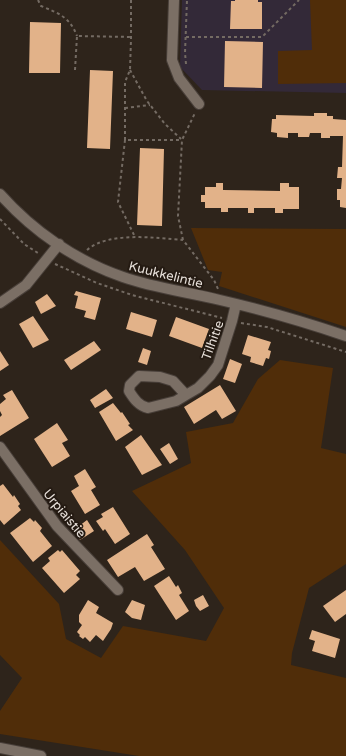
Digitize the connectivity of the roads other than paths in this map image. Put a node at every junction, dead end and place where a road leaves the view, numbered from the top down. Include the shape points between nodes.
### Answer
1 (174, 0) edge
2 (199, 104) road end
3 (0, 194) edge
4 (59, 244) junction
5 (0, 303) edge
6 (236, 304) junction
7 (346, 336) edge
8 (186, 395) junction
9 (0, 447) edge
10 (118, 590) dead end
11 (0, 748) edge
12 (41, 756) edge

1 - 2 street via 172,60 179,78
3 - 4 street, Kuukkelintie via 22,217
4 - 5 street via 26,285
4 - 6 street, Kuukkelintie via 79,257 122,277
6 - 7 street, Kuukkelintie
6 - 8 street, Tilhitie via 218,365 198,388
8 - 8 street, Tilhitie via 173,381 139,376 130,385 129,391 134,399 148,408 176,401
9 - 10 street, Urpiaistie via 57,526
11 - 12 street

